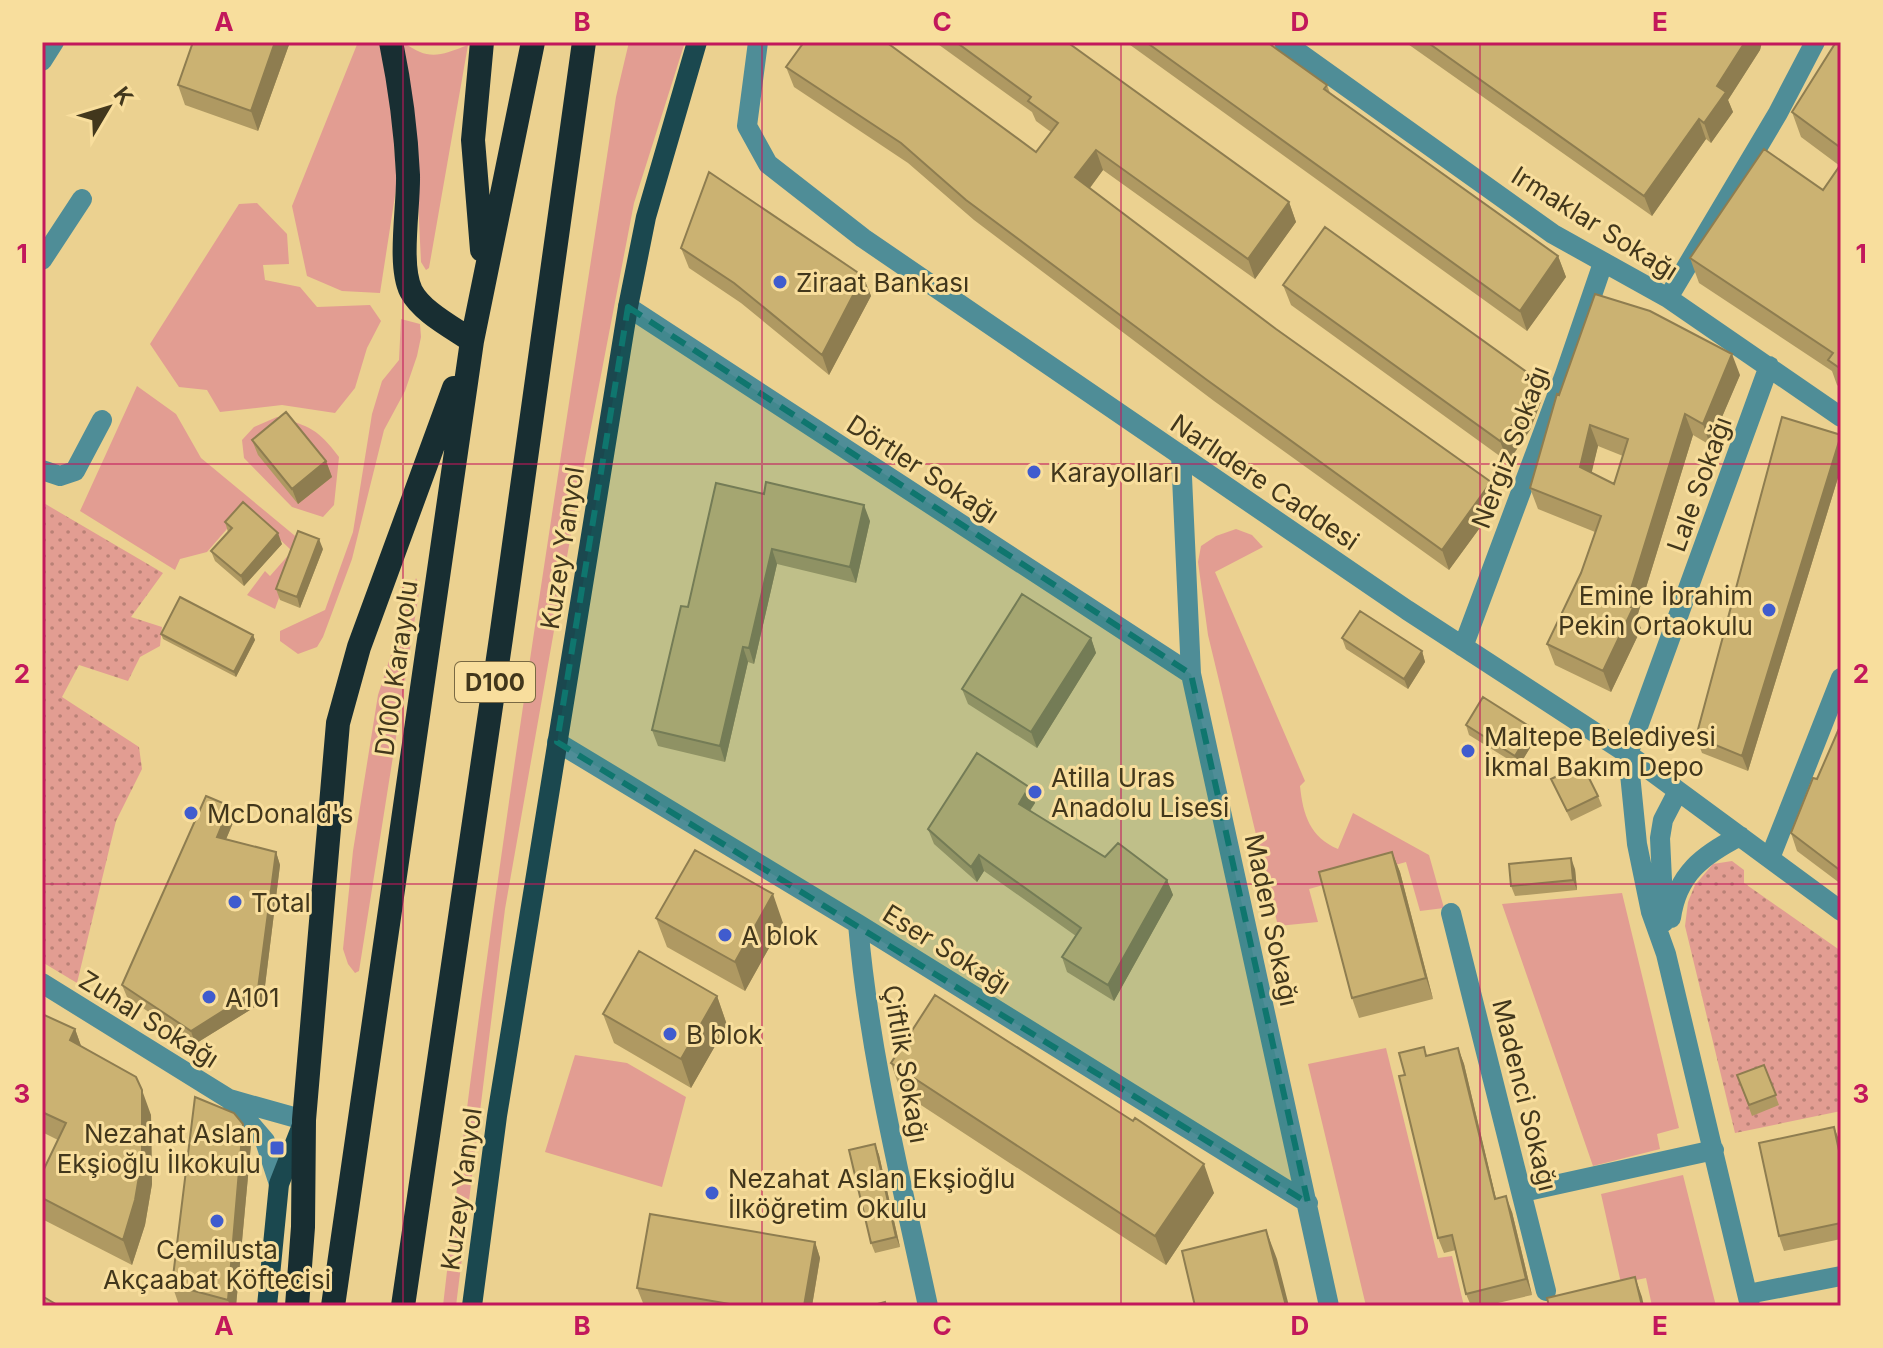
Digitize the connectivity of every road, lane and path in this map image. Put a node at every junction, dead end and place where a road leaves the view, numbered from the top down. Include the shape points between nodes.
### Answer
1 (54, 42) edge
2 (391, 42) edge
3 (482, 42) edge
4 (533, 42) edge
5 (697, 42) edge
6 (758, 42) edge
7 (1284, 42) edge
8 (1813, 44) edge
9 (584, 47) edge
10 (42, 61) edge
11 (82, 199) dead end
12 (42, 260) edge
13 (1603, 263) junction
14 (484, 276) junction
15 (1668, 298) junction
16 (628, 307) junction
17 (472, 341) junction
18 (1769, 366) junction
19 (1841, 417) edge
20 (102, 420) dead end
21 (1181, 455) junction
22 (42, 470) edge
23 (1463, 647) junction
24 (1191, 674) junction
25 (1841, 678) edge
26 (557, 742) junction
27 (1628, 754) junction
28 (1678, 791) junction
29 (1740, 836) junction
30 (1770, 858) junction
31 (1841, 911) edge
32 (1451, 913) dead end
33 (858, 924) junction
34 (1666, 954) junction
35 (42, 983) edge
36 (229, 1099) junction
37 (304, 1120) junction
38 (1714, 1150) junction
39 (279, 1184) junction
40 (1523, 1192) junction
41 (1308, 1203) junction
42 (1841, 1276) edge
43 (1546, 1291) dead end
44 (1749, 1300) edge
45 (267, 1306) edge
46 (297, 1306) edge
47 (333, 1306) edge
48 (403, 1306) edge
49 (472, 1306) edge
50 (928, 1306) edge
51 (1329, 1306) edge

1 - 10 street
2 - 17 highway via 402,95 408,176 406,274 411,292 429,311
3 - 14 highway via 473,140
4 - 14 highway, D100 Karayolu / D100
5 - 16 main road, Kuzey Yanyol via 646,217
6 - 21 street, Narlıdere Caddesi via 747,126 768,164 863,238
7 - 13 street, Irmaklar Sokağı via 1553,234
8 - 15 street
9 - 48 highway, D100
11 - 12 street
13 - 15 street, Irmaklar Sokağı
13 - 23 street, Nergiz Sokağı
14 - 17 highway, D100 Karayolu / D100
15 - 18 street, Irmaklar Sokağı
16 - 24 street, Dörtler Sokağı
16 - 26 main road, Kuzey Yanyol
17 - 37 highway via 359,647 338,723
17 - 47 highway, D100 Karayolu / D100
18 - 19 street, Irmaklar Sokağı
18 - 27 street, Lale Sokağı
20 - 22 street via 75,471 60,476
21 - 23 street, Narlıdere Caddesi
21 - 24 street, Maden Sokağı
23 - 27 street, Narlıdere Caddesi
24 - 41 street, Maden Sokağı
25 - 30 street
26 - 33 street, Eser Sokağı
26 - 49 main road, Kuzey Yanyol
27 - 28 street, Narlıdere Caddesi
27 - 34 street via 1637,844
28 - 29 street, Narlıdere Caddesi
28 - 34 street via 1660,838
29 - 30 street, Narlıdere Caddesi
29 - 34 street via 1699,861 1683,881 1673,899
30 - 31 street, Narlıdere Caddesi
32 - 40 street, Madenci Sokağı
33 - 41 street, Eser Sokağı
33 - 50 street, Çiftlik Sokağı via 891,1135
34 - 38 street
35 - 36 street, Zuhal Sokağı
36 - 37 street, Zuhal Sokağı
36 - 39 street, Zuhal Sokağı via 265,1141
37 - 39 main road
37 - 46 highway
38 - 40 street
38 - 44 street
39 - 45 main road
40 - 43 street, Madenci Sokağı
41 - 51 street, Maden Sokağı
42 - 44 street

